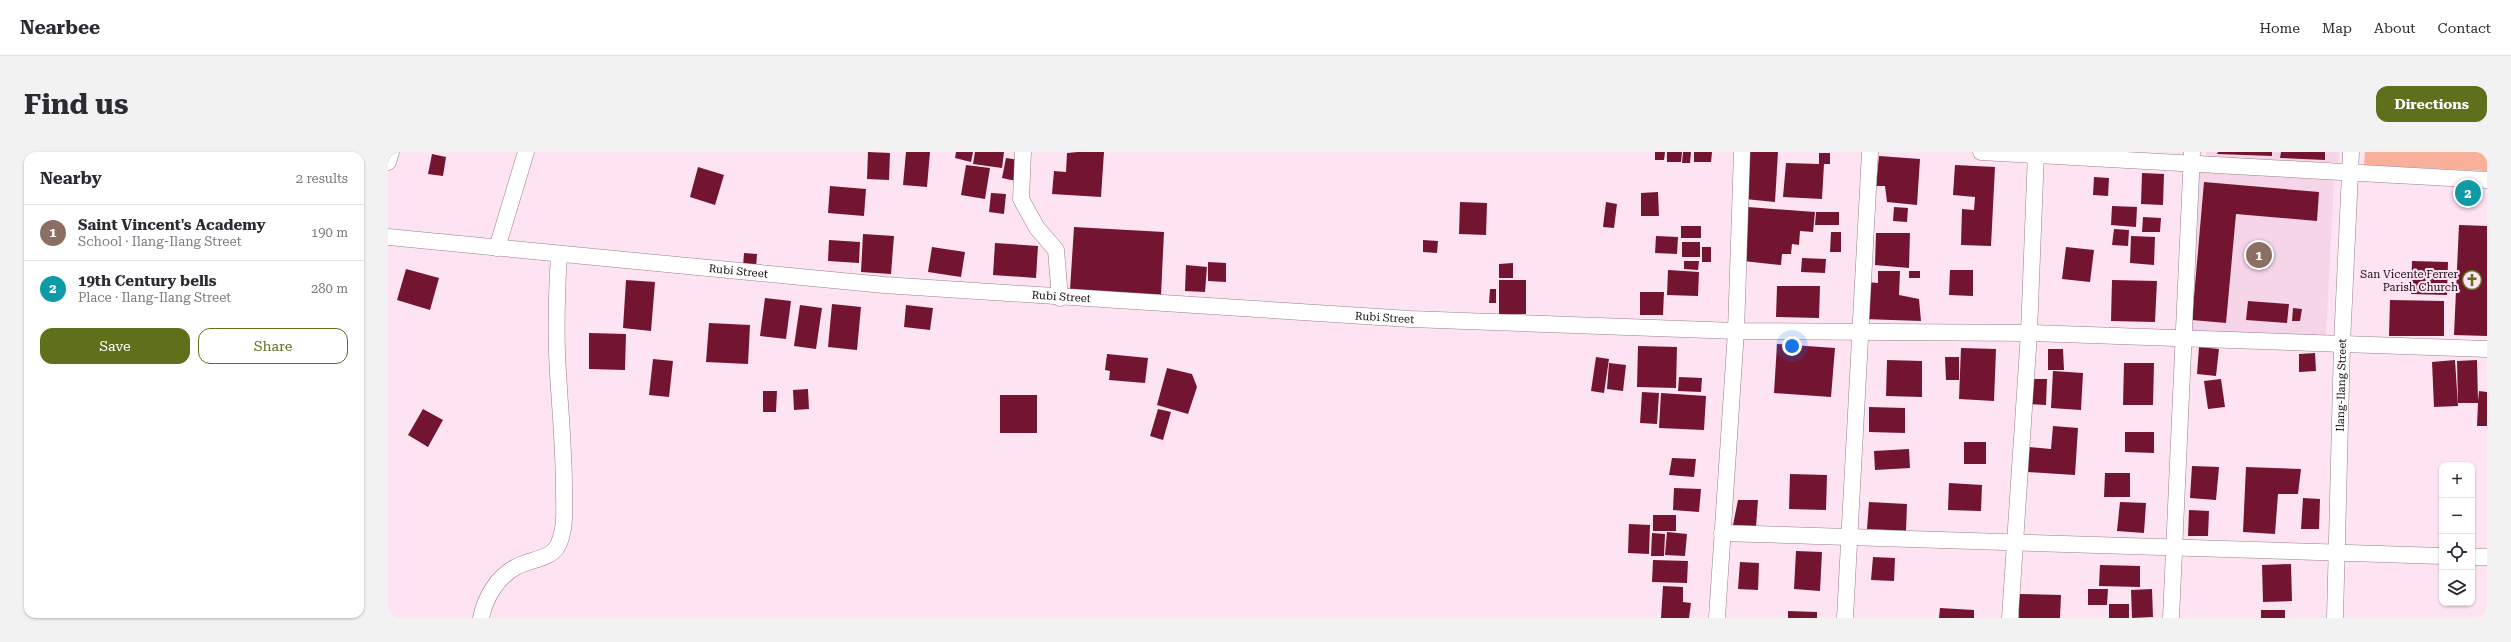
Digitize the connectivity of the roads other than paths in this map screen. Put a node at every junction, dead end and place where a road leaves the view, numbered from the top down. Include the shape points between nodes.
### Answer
1 (391, 152) edge
2 (526, 152) edge
3 (1023, 152) edge
4 (1742, 152) edge
5 (1870, 152) edge
6 (1981, 152) edge
7 (2351, 152) edge
8 (2036, 153) edge
9 (2191, 158) edge
10 (388, 162) edge
11 (2350, 173) junction
12 (2487, 180) edge
13 (388, 237) edge
14 (497, 248) junction
15 (558, 254) junction
16 (1060, 298) junction
17 (1736, 332) junction
18 (1859, 332) junction
19 (2028, 333) junction
20 (2185, 338) junction
21 (2342, 344) junction
22 (2487, 349) edge
23 (1722, 533) junction
24 (1850, 538) junction
25 (2015, 541) junction
26 (2176, 548) junction
27 (2338, 555) junction
28 (2439, 556) edge
29 (2475, 557) edge
30 (2487, 557) edge
31 (481, 618) edge
32 (1717, 618) edge
33 (1845, 618) edge
34 (2010, 618) edge
35 (2171, 618) edge
36 (2335, 618) edge

1 - 10 street
2 - 14 street
3 - 16 street via 1021,199 1037,228 1056,250
4 - 17 street
5 - 18 street
6 - 8 street
7 - 11 street, Ilang-Ilang Street
8 - 9 street
8 - 19 street
9 - 11 street
9 - 20 street
11 - 12 street
11 - 21 street, Ilang-Ilang Street
13 - 14 street, Rubi Street
14 - 15 street, Rubi Street
15 - 16 street, Rubi Street via 884,286
15 - 31 street via 557,353 565,522 558,546 553,552 515,567 503,576 490,592
16 - 17 street, Rubi Street via 1410,319
17 - 18 street, Rubi Street
17 - 23 street
18 - 19 street, Rubi Street
18 - 24 street
19 - 20 street, Rubi Street
19 - 25 street
20 - 21 street, Rubi Street
20 - 26 street
21 - 22 street, Rubi Street
21 - 27 street, Ilang-Ilang Street
23 - 24 street
23 - 32 street
24 - 25 street
24 - 33 street
25 - 26 street
25 - 34 street
26 - 27 street
26 - 35 street
27 - 28 street
27 - 36 street, Ilang-Ilang Street
29 - 30 street

